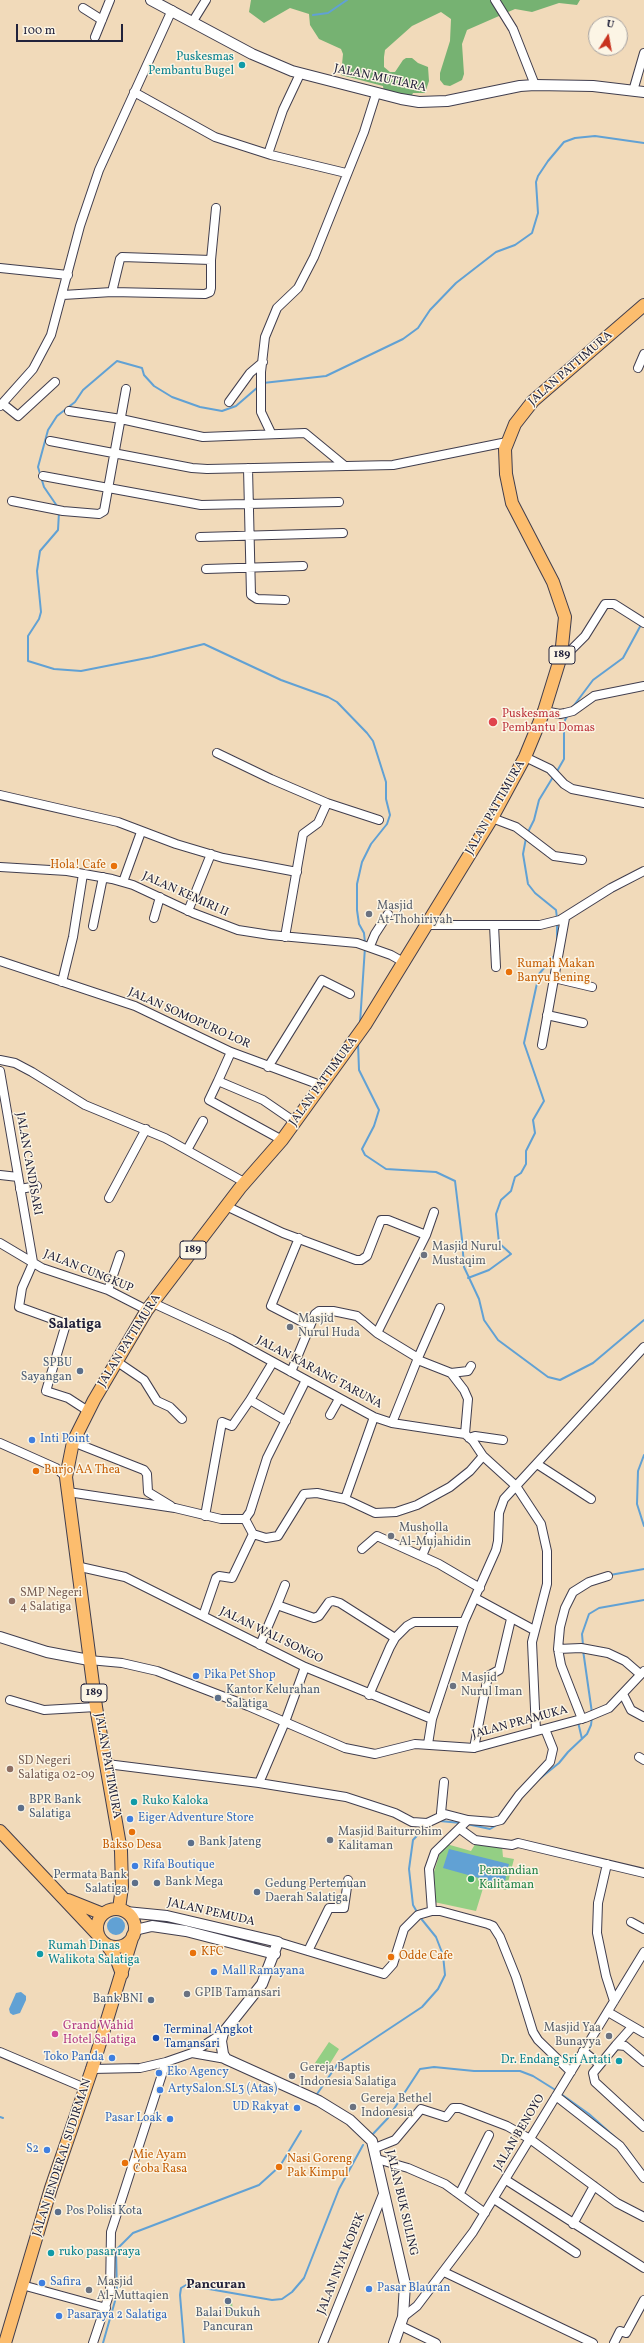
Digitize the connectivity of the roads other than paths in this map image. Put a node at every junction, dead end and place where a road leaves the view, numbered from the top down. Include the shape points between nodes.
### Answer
1 (110, 0) edge
2 (151, 0) edge
3 (206, 0) edge
4 (495, 0) edge
5 (83, 8) dead end
6 (172, 10) junction
7 (102, 20) junction
8 (193, 21) junction
9 (95, 37) dead end
10 (644, 53) edge
11 (300, 74) junction
12 (535, 85) junction
13 (633, 91) junction
14 (134, 92) junction
15 (644, 92) edge
16 (376, 94) junction
17 (268, 154) junction
18 (346, 173) junction
19 (216, 208) dead end
20 (211, 260) junction
21 (0, 268) edge
22 (68, 276) junction
23 (112, 292) junction
24 (63, 295) junction
25 (644, 305) edge
26 (644, 354) edge
27 (263, 362) junction
28 (638, 368) dead end
29 (55, 382) dead end
30 (126, 389) dead end
31 (229, 402) dead end
32 (1, 405) edge
33 (69, 411) dead end
34 (121, 419) junction
35 (272, 433) junction
36 (50, 441) dead end
37 (507, 442) junction
38 (115, 454) junction
39 (345, 466) junction
40 (248, 468) junction
41 (43, 476) dead end
42 (109, 489) junction
43 (12, 501) dead end
44 (339, 502) dead end
45 (249, 505) junction
46 (343, 533) dead end
47 (250, 536) junction
48 (200, 537) dead end
49 (303, 566) dead end
50 (250, 568) junction
51 (206, 569) dead end
52 (285, 600) dead end
53 (642, 622) edge
54 (561, 656) junction
55 (644, 686) edge
56 (544, 711) junction
57 (217, 752) dead end
58 (525, 757) junction
59 (0, 795) edge
60 (327, 803) junction
61 (644, 804) edge
62 (492, 818) junction
63 (379, 820) dead end
64 (141, 832) junction
65 (211, 854) junction
66 (582, 860) dead end
67 (0, 867) edge
68 (644, 871) edge
69 (297, 872) junction
70 (83, 874) junction
71 (103, 877) junction
72 (123, 882) junction
73 (160, 897) junction
74 (188, 911) junction
75 (388, 914) dead end
76 (154, 918) dead end
77 (560, 920) junction
78 (427, 925) junction
79 (494, 925) junction
80 (93, 926) dead end
81 (285, 937) junction
82 (369, 946) junction
83 (0, 961) edge
84 (405, 963) junction
85 (496, 967) dead end
86 (554, 978) junction
87 (62, 982) junction
88 (592, 987) dead end
89 (350, 994) dead end
90 (547, 1015) junction
91 (583, 1023) dead end
92 (542, 1045) dead end
93 (231, 1052) junction
94 (0, 1060) edge
95 (268, 1066) junction
96 (0, 1071) edge
97 (218, 1081) junction
98 (322, 1086) junction
99 (203, 1121) dead end
100 (295, 1122) junction
101 (146, 1129) junction
102 (282, 1140) junction
103 (187, 1150) junction
104 (0, 1175) edge
105 (18, 1177) junction
106 (244, 1182) junction
107 (37, 1186) dead end
108 (20, 1189) junction
109 (109, 1198) dead end
110 (226, 1206) junction
111 (434, 1212) dead end
112 (426, 1235) junction
113 (299, 1238) junction
114 (0, 1243) edge
115 (120, 1254) dead end
116 (33, 1262) junction
117 (108, 1290) junction
118 (150, 1307) junction
119 (440, 1308) dead end
120 (310, 1326) junction
121 (377, 1333) junction
122 (644, 1347) edge
123 (418, 1359) junction
124 (116, 1362) junction
125 (273, 1362) junction
126 (471, 1366) dead end
127 (291, 1372) junction
128 (451, 1373) junction
129 (306, 1380) junction
130 (339, 1399) junction
131 (250, 1400) junction
132 (88, 1411) junction
133 (330, 1415) dead end
134 (374, 1417) junction
135 (182, 1419) dead end
136 (286, 1421) junction
137 (392, 1423) junction
138 (467, 1436) junction
139 (503, 1440) dead end
140 (73, 1442) junction
141 (0, 1443) edge
142 (483, 1456) junction
143 (537, 1464) junction
144 (66, 1476) junction
145 (516, 1486) junction
146 (68, 1492) junction
147 (345, 1499) junction
148 (591, 1499) dead end
149 (174, 1508) junction
150 (205, 1516) junction
151 (245, 1519) junction
152 (253, 1534) junction
153 (431, 1534) dead end
154 (362, 1549) dead end
155 (422, 1556) junction
156 (76, 1566) junction
157 (608, 1576) dead end
158 (285, 1585) dead end
159 (480, 1588) junction
160 (475, 1598) junction
161 (277, 1605) junction
162 (203, 1616) junction
163 (511, 1619) junction
164 (464, 1622) junction
165 (534, 1630) junction
166 (0, 1636) edge
167 (395, 1638) junction
168 (260, 1645) junction
169 (558, 1650) junction
170 (89, 1660) junction
171 (305, 1667) junction
172 (642, 1672) edge
173 (623, 1694) junction
174 (369, 1695) junction
175 (10, 1700) dead end
176 (96, 1707) junction
177 (644, 1717) edge
178 (432, 1719) junction
179 (580, 1720) junction
180 (285, 1722) junction
181 (546, 1729) junction
182 (536, 1731) junction
183 (428, 1744) junction
184 (474, 1748) junction
185 (107, 1764) junction
186 (444, 1782) dead end
187 (258, 1783) junction
188 (444, 1815) junction
189 (465, 1824) junction
190 (0, 1831) edge
191 (607, 1864) junction
192 (644, 1873) edge
193 (348, 1880) dead end
194 (62, 1897) junction
195 (122, 1911) junction
196 (429, 1911) junction
197 (103, 1914) junction
198 (631, 1922) dead end
199 (644, 1929) edge
200 (134, 1933) junction
201 (98, 1934) junction
202 (278, 1942) junction
203 (107, 1945) junction
204 (308, 1951) junction
205 (644, 1952) edge
206 (275, 1954) junction
207 (122, 1974) junction
208 (614, 2001) junction
209 (608, 2012) junction
210 (632, 2027) junction
211 (223, 2033) junction
212 (644, 2034) edge
213 (616, 2045) junction
214 (583, 2051) junction
215 (0, 2052) edge
216 (192, 2053) junction
217 (226, 2058) junction
218 (166, 2062) junction
219 (644, 2062) edge
220 (599, 2064) junction
221 (92, 2069) junction
222 (571, 2072) junction
223 (85, 2088) junction
224 (558, 2094) junction
225 (644, 2127) edge
226 (489, 2135) dead end
227 (530, 2139) junction
228 (375, 2148) junction
229 (377, 2159) junction
230 (644, 2178) edge
231 (506, 2180) junction
232 (594, 2186) junction
233 (460, 2193) junction
234 (383, 2194) junction
235 (494, 2199) junction
236 (485, 2213) junction
237 (644, 2217) edge
238 (573, 2224) junction
239 (576, 2252) dead end
240 (644, 2268) edge
241 (444, 2272) junction
242 (22, 2285) junction
243 (644, 2300) edge
244 (106, 2308) junction
245 (402, 2322) junction
246 (5, 2343) edge
247 (93, 2343) edge
248 (323, 2343) edge
249 (394, 2343) edge
250 (436, 2343) edge
251 (593, 2343) edge
252 (614, 2343) edge

1 - 7 street
2 - 6 street, JALAN MUTIARA
3 - 8 street
4 - 12 street via 513,29
5 - 7 street
6 - 8 street, JALAN MUTIARA
6 - 14 street
7 - 9 street
8 - 11 street, JALAN MUTIARA via 252,54
10 - 13 street
11 - 16 street, JALAN MUTIARA
11 - 17 street via 283,110
12 - 13 street, JALAN MUTIARA via 593,86
12 - 16 street, JALAN MUTIARA via 434,102 419,102
13 - 15 street, JALAN MUTIARA
14 - 17 street via 215,137
14 - 22 street via 99,170 80,226
16 - 18 street via 364,132
17 - 18 street
18 - 27 street via 314,257 298,288 277,308 270,323 265,337
19 - 20 street
20 - 23 street via 122,256
20 - 23 street via 211,288 210,292 205,294
21 - 22 street
22 - 24 street
23 - 24 street
24 - 32 street via 43,352 33,369
25 - 37 main road, JALAN PATTIMURA / 189 via 533,401 515,424
26 - 28 street
27 - 31 street via 250,373
27 - 35 street via 261,412
29 - 32 street via 18,416
30 - 34 street
33 - 34 street
34 - 35 street via 203,437
34 - 38 street
35 - 39 street via 309,434
36 - 38 street
37 - 39 street via 400,464
37 - 54 main road, JALAN PATTIMURA / 189 via 504,461 512,503 547,568 563,609 565,630
38 - 40 street via 192,468
38 - 42 street
39 - 40 street
40 - 45 street
41 - 42 street
42 - 43 street via 106,507 99,514 63,511
42 - 45 street via 202,505
44 - 45 street
45 - 47 street
46 - 47 street
47 - 48 street
47 - 50 street
49 - 50 street
50 - 51 street
50 - 52 street via 253,598
53 - 54 street via 614,604 605,604 585,636
54 - 56 main road, JALAN PATTIMURA / 189
55 - 56 street via 594,696 569,712 560,714
56 - 58 main road, JALAN PATTIMURA / 189
57 - 60 street
58 - 61 street via 550,769 564,784 580,792 618,797
58 - 62 main road, JALAN PATTIMURA / 189
59 - 64 street via 118,822
60 - 63 street
60 - 69 street via 318,823 303,834
62 - 66 street via 516,827 554,856
62 - 78 main road, JALAN PATTIMURA / 189
64 - 65 street
64 - 72 street
65 - 69 street
65 - 74 street
67 - 70 street, JALAN KEMIRI II
68 - 77 street
69 - 81 street
70 - 71 street, JALAN KEMIRI II
70 - 87 street via 74,936
71 - 72 street, JALAN KEMIRI II
71 - 80 street
72 - 73 street, JALAN KEMIRI II
73 - 74 street, JALAN KEMIRI II
73 - 76 street
74 - 81 street, JALAN KEMIRI II via 238,930
75 - 82 street
77 - 79 street via 540,925
77 - 86 street
78 - 79 street
78 - 84 main road, JALAN PATTIMURA / 189
79 - 85 street
81 - 82 street, JALAN KEMIRI II
82 - 84 street, JALAN KEMIRI II
83 - 87 street, JALAN SOMOPURO LOR
84 - 98 main road, JALAN PATTIMURA / 189 via 365,1026
86 - 88 street
86 - 90 street
87 - 93 street, JALAN SOMOPURO LOR via 135,1006
89 - 95 street via 322,980
90 - 91 street
90 - 92 street
93 - 95 street, JALAN SOMOPURO LOR
93 - 97 street
94 - 101 street via 32,1072 85,1105
95 - 98 street, JALAN SOMOPURO LOR
96 - 105 street, JALAN CANDISARI
97 - 100 street via 263,1100
97 - 102 street via 209,1100
98 - 100 main road, JALAN PATTIMURA / 189
99 - 103 street
100 - 102 main road, JALAN PATTIMURA / 189
101 - 103 street
101 - 109 street
102 - 106 main road, JALAN PATTIMURA / 189
103 - 106 street
104 - 105 street
105 - 108 street, JALAN CANDISARI
106 - 110 main road, JALAN PATTIMURA / 189
107 - 108 street
108 - 116 street, JALAN CANDISARI
110 - 113 street
110 - 118 main road, JALAN PATTIMURA / 189
111 - 112 street
112 - 113 street via 388,1220 381,1220 367,1256 361,1260
112 - 121 street
113 - 120 street via 271,1306
114 - 116 street, JALAN CUNGKUP
115 - 117 street
116 - 117 street, JALAN CUNGKUP via 65,1277
116 - 132 street via 22,1288 19,1307 66,1324 46,1391 72,1400
117 - 118 street, JALAN CUNGKUP
118 - 124 main road, JALAN PATTIMURA / 189
118 - 125 street, JALAN KARANG TARUNA via 231,1339
119 - 123 street
120 - 121 street via 313,1317 319,1311 333,1310 357,1316
120 - 127 street
121 - 123 street
122 - 143 street
123 - 128 street
123 - 137 street
124 - 132 main road, JALAN PATTIMURA / 189
124 - 135 street via 144,1380 157,1401 170,1407
125 - 127 street, JALAN KARANG TARUNA
125 - 131 street
126 - 128 street via 468,1371
127 - 129 street, JALAN KARANG TARUNA
128 - 138 street via 468,1399
129 - 130 street, JALAN KARANG TARUNA
129 - 136 street
130 - 133 street
130 - 134 street, JALAN KARANG TARUNA
131 - 136 street
131 - 150 street via 233,1425 221,1423
132 - 140 main road, JALAN PATTIMURA / 189
134 - 137 street, JALAN KARANG TARUNA
134 - 147 street
136 - 151 street via 267,1458 250,1512
137 - 138 street, JALAN KARANG TARUNA
138 - 139 street, JALAN KARANG TARUNA
138 - 142 street
140 - 144 main road, JALAN PATTIMURA / 189
140 - 149 street via 144,1470 148,1476 148,1492
141 - 144 street via 56,1468
142 - 145 street
142 - 147 street via 470,1471 450,1487 417,1505 396,1512 375,1513
143 - 145 street
143 - 148 street
144 - 146 main road, JALAN PATTIMURA / 189
145 - 159 street via 501,1507 498,1541
145 - 165 street via 541,1524 547,1551 547,1584
146 - 149 street
146 - 156 main road, JALAN PATTIMURA / 189
147 - 152 street via 317,1493 304,1494 278,1536 266,1538
149 - 150 street
150 - 151 street via 231,1520
151 - 152 street
152 - 162 street via 232,1578 216,1578
153 - 155 street
154 - 155 street via 377,1536
155 - 159 street
156 - 162 street, JALAN WALI SONGO via 125,1577
156 - 170 main road, JALAN PATTIMURA / 189
157 - 169 street via 584,1584 573,1592 560,1627
158 - 161 street
159 - 160 street
160 - 163 street
160 - 164 street
161 - 167 street via 316,1617 329,1602 335,1601
161 - 168 street
162 - 168 street, JALAN WALI SONGO
163 - 165 street
163 - 184 street via 499,1670 488,1676
164 - 167 street via 414,1622
164 - 178 street
165 - 182 street via 532,1651
166 - 170 street via 47,1652
167 - 174 street
168 - 171 street, JALAN WALI SONGO
169 - 172 street via 591,1650 613,1656
169 - 179 street via 565,1680
170 - 176 main road, JALAN PATTIMURA / 189
170 - 180 street, JALAN PRAMUKA via 122,1663 157,1671
171 - 174 street, JALAN WALI SONGO
171 - 180 street
172 - 173 street, JALAN PRAMUKA
173 - 177 street via 631,1710
173 - 179 street, JALAN PRAMUKA via 602,1713
174 - 178 street, JALAN WALI SONGO
175 - 176 street via 44,1710
176 - 185 main road, JALAN PATTIMURA / 189
178 - 183 street
179 - 181 street, JALAN PRAMUKA
180 - 183 street, JALAN PRAMUKA via 345,1748 367,1753 381,1754 415,1744
180 - 187 street
181 - 182 street, JALAN PRAMUKA
181 - 189 street via 553,1754 546,1769 519,1795 501,1820
182 - 184 street, JALAN PRAMUKA
183 - 184 street, JALAN PRAMUKA
185 - 187 street
185 - 195 main road, JALAN PATTIMURA / 189 via 121,1851
186 - 188 street via 440,1812
187 - 188 street via 353,1799 395,1813 412,1822 428,1823
188 - 189 street
189 - 191 street via 475,1840 515,1844
189 - 196 street via 442,1844 431,1860
190 - 194 main road
191 - 192 street
191 - 208 street via 598,1903 598,1933 602,1961
193 - 204 street via 344,1908 329,1908
194 - 197 main road
194 - 201 main road
195 - 197 main road via 110,1910
195 - 200 main road via 133,1920
195 - 202 street, JALAN PEMUDA via 167,1916
196 - 204 street via 418,1915 404,1929 393,1964 384,1974
196 - 222 street via 440,1911 493,1926 516,1977 533,2032
197 - 201 main road via 97,1923
198 - 199 street
200 - 203 main road via 125,1944
200 - 206 street, JALAN PEMUDA via 152,1926 186,1931
200 - 207 main road, JALAN JENDERAL SUDIRMAN
201 - 203 main road
202 - 204 street
202 - 206 street
203 - 207 main road via 116,1958
205 - 208 street, JALAN BENOYO
206 - 211 street via 262,1984
207 - 221 main road, JALAN JENDERAL SUDIRMAN
208 - 209 street, JALAN BENOYO
209 - 210 street
209 - 214 street, JALAN BENOYO
210 - 212 street
210 - 213 street
211 - 216 street
211 - 217 street via 222,2046
213 - 219 street via 625,2046
213 - 220 street
214 - 220 street
214 - 222 street, JALAN BENOYO
215 - 223 street
216 - 217 street, JALAN BUK SULING
216 - 218 street
217 - 228 street, JALAN BUK SULING via 316,2100 350,2120 368,2136
218 - 221 street via 140,2068
218 - 244 street via 111,2232 111,2284
220 - 225 street via 593,2073 595,2082
221 - 223 main road, JALAN JENDERAL SUDIRMAN
222 - 224 street, JALAN BENOYO
223 - 242 main road, JALAN JENDERAL SUDIRMAN
224 - 227 street, JALAN BENOYO
224 - 230 street via 614,2141
226 - 233 street
227 - 228 street via 506,2126 460,2108 453,2108 446,2117 421,2108 395,2140
227 - 231 street, JALAN BENOYO
227 - 232 street
228 - 229 street, JALAN BUK SULING
229 - 233 street via 419,2172
229 - 234 street, JALAN BUK SULING
231 - 235 street, JALAN BENOYO
231 - 238 street
232 - 237 street via 617,2203
232 - 238 street
233 - 236 street
234 - 245 street, JALAN BUK SULING via 405,2284
234 - 248 street, JALAN NYAI KOPEK
235 - 236 street, JALAN BENOYO
235 - 239 street
236 - 241 street, JALAN BENOYO
238 - 240 street
241 - 245 street, JALAN BENOYO
241 - 251 street
242 - 244 street
242 - 246 main road, JALAN JENDERAL SUDIRMAN
243 - 252 street via 626,2333 620,2331
244 - 247 street
245 - 249 street, JALAN BUK SULING
245 - 250 street

